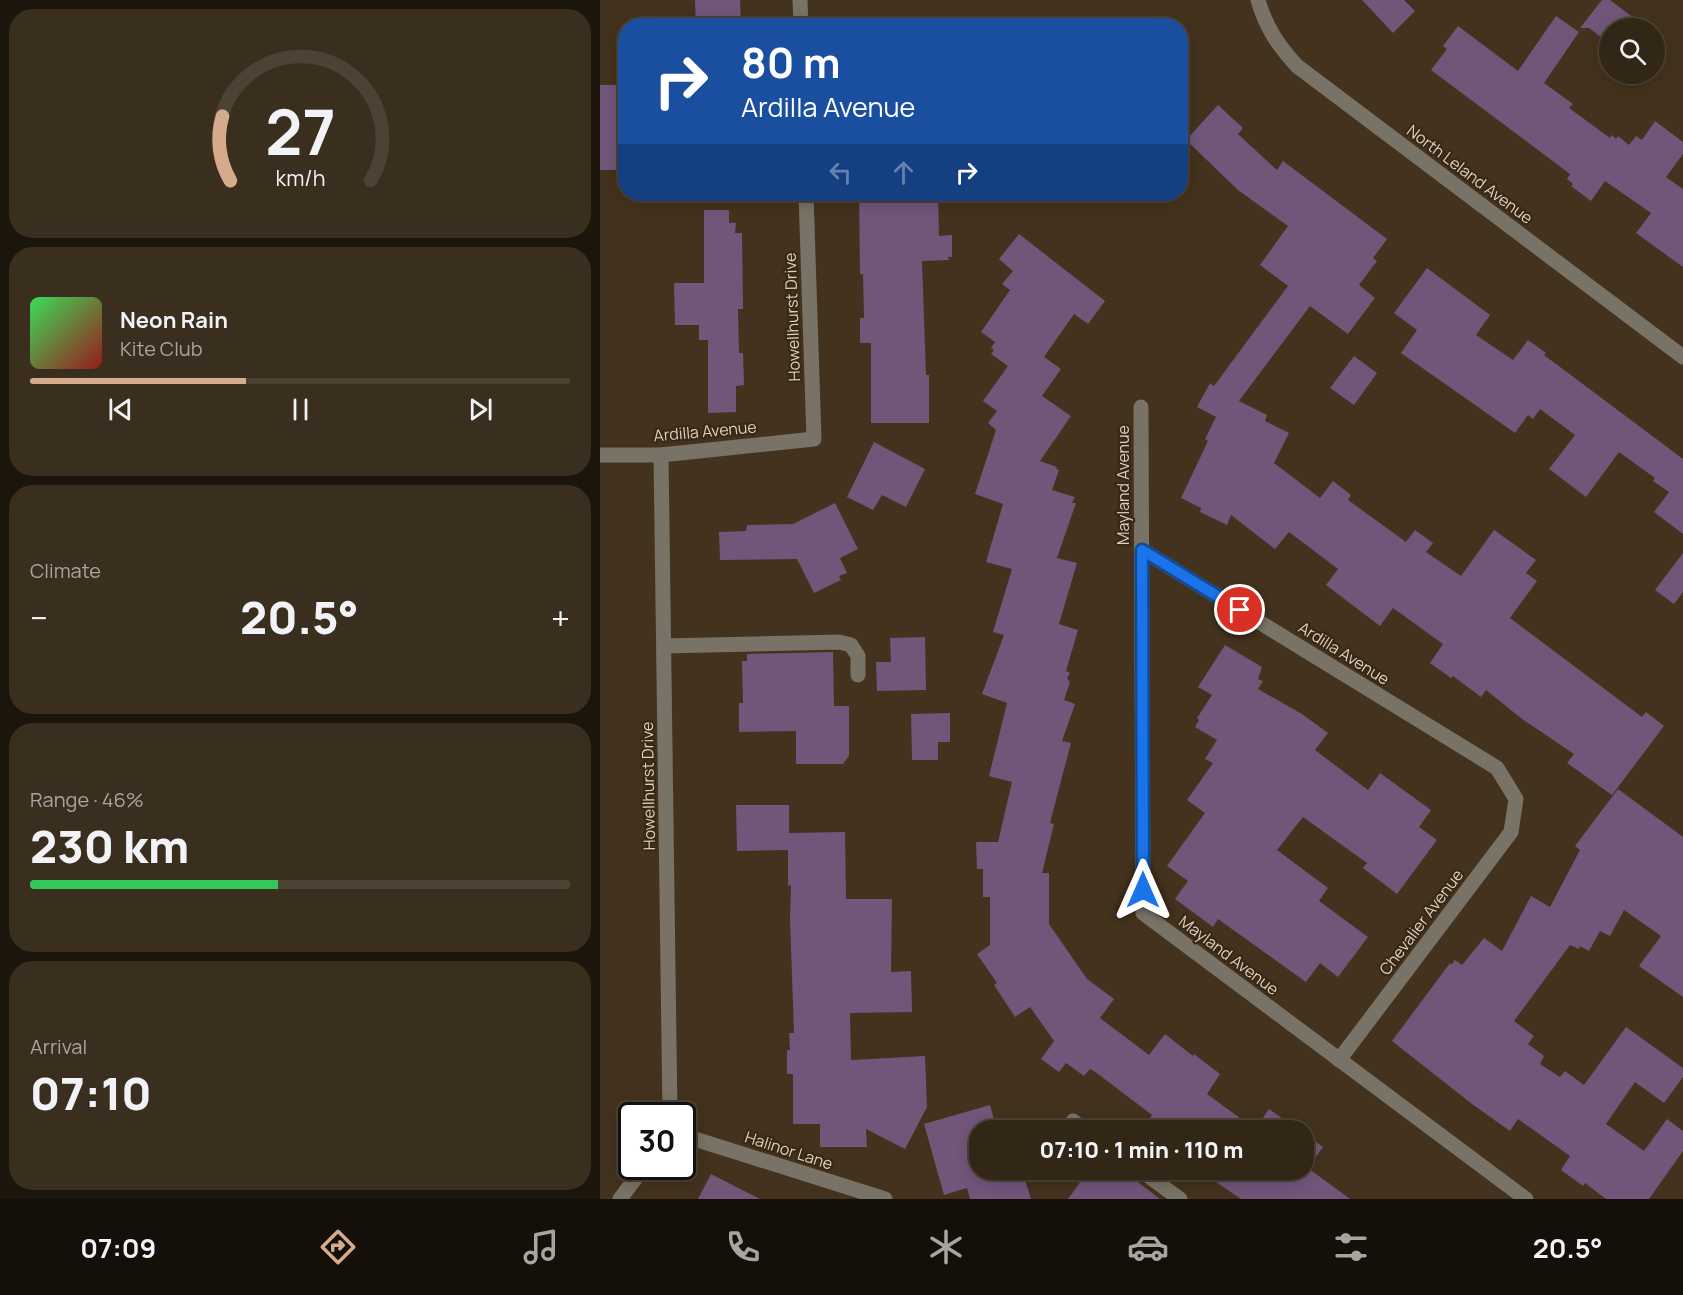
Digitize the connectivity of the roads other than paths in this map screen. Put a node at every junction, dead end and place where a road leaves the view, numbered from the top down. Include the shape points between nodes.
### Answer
1 (800, 0) edge
2 (1258, 0) edge
3 (801, 18) edge
4 (806, 201) edge
5 (1683, 357) edge
6 (1141, 407) dead end
7 (814, 439) joint
8 (600, 455) edge
9 (661, 455) junction
10 (1142, 550) junction
11 (664, 646) junction
12 (858, 675) dead end
13 (1516, 799) joint
14 (1340, 1059) junction
15 (670, 1102) edge
16 (696, 1139) edge
17 (634, 1180) edge
18 (1154, 1180) edge
19 (620, 1199) edge
20 (885, 1199) edge
21 (1180, 1199) edge
22 (1526, 1199) edge

1 - 3 street
2 - 5 street, North Leland Avenue via 1278,46 1297,66
4 - 7 street, Howellhurst Drive
6 - 10 street, Mayland Avenue
7 - 9 street, Ardilla Avenue
8 - 9 street, Ardilla Avenue
9 - 11 street, Howellhurst Drive
10 - 13 street, Ardilla Avenue via 1497,768
10 - 14 street, Mayland Avenue via 1143,913
11 - 12 street via 838,642 851,645 858,656
11 - 15 street, Howellhurst Drive
13 - 14 street, Chevalier Avenue via 1511,832
14 - 22 street, Mayland Avenue
16 - 20 street, Halinor Lane
17 - 19 street
18 - 21 street

